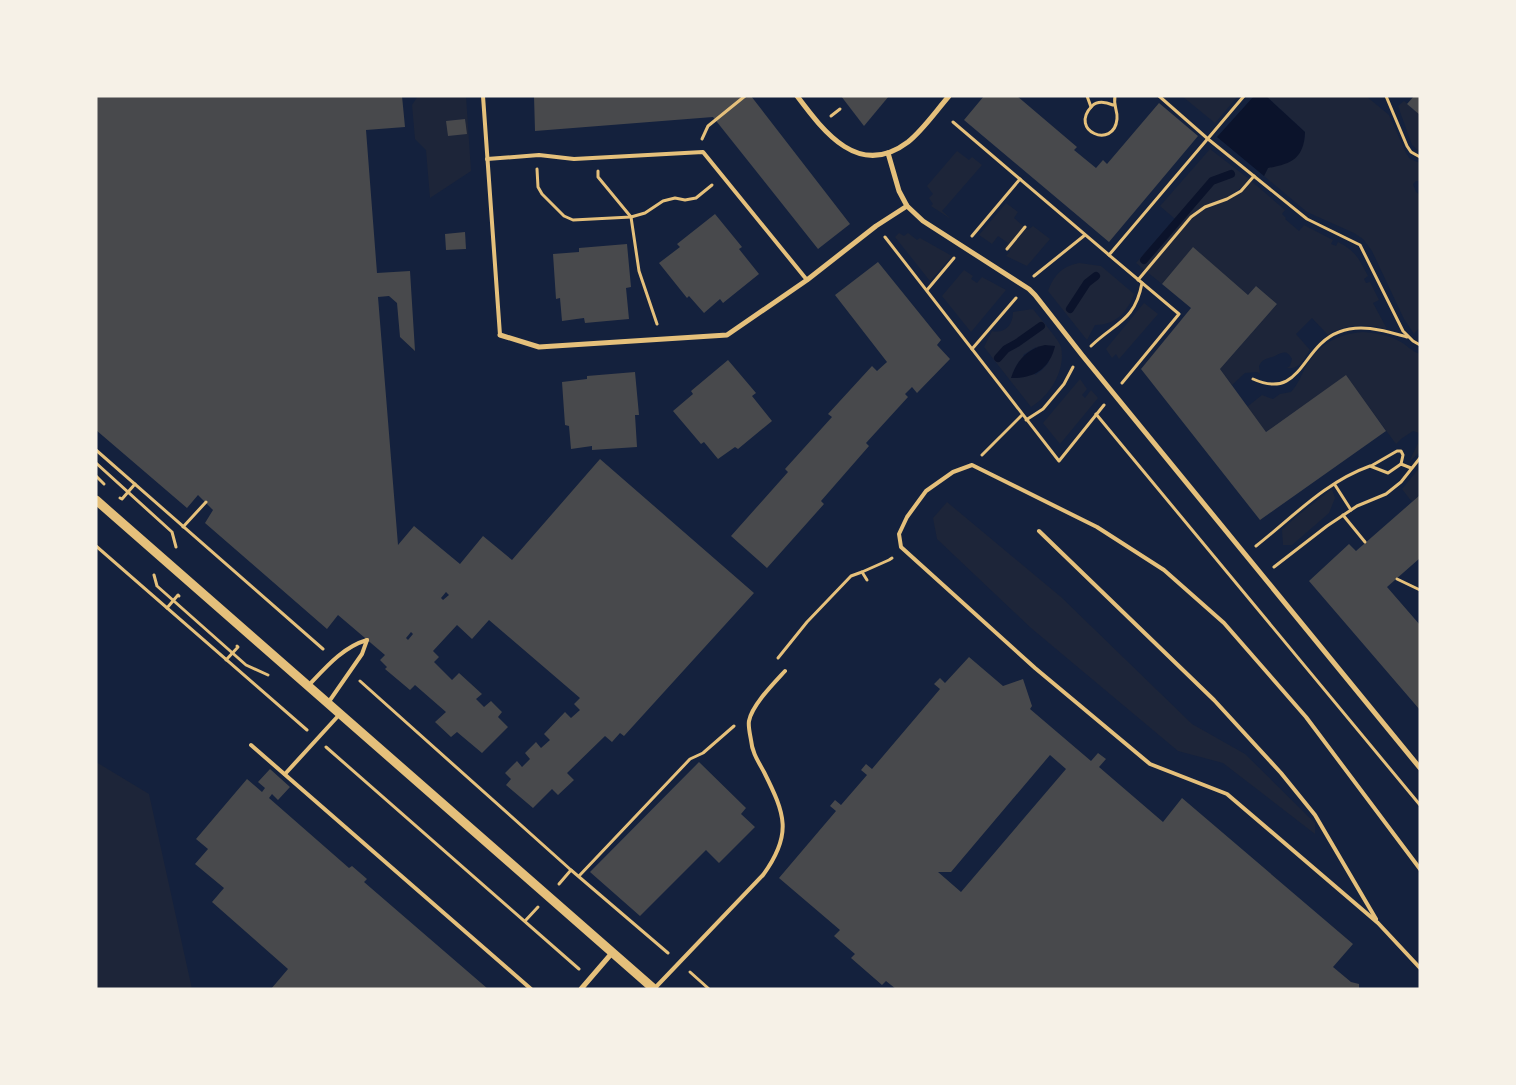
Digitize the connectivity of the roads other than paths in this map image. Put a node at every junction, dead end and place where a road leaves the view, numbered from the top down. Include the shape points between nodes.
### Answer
1 (483, 96) edge
2 (797, 96) edge
3 (949, 96) edge
4 (888, 153) junction
5 (487, 159) junction
6 (907, 206) junction
7 (807, 280) junction
8 (500, 335) joint
9 (96, 500) edge
10 (1039, 531) dead end
11 (785, 671) dead end
12 (308, 686) junction
13 (328, 703) junction
14 (340, 714) junction
15 (251, 745) dead end
16 (1420, 768) edge
17 (285, 774) junction
18 (1420, 869) edge
19 (1378, 923) junction
20 (612, 953) junction
21 (1420, 968) edge
22 (531, 989) edge
23 (581, 989) edge
24 (654, 989) edge

1 - 5 lane
2 - 4 street via 819,125 845,148 872,156
3 - 4 street via 911,139
4 - 6 street
5 - 7 lane via 536,156 574,159 703,152
5 - 8 lane
6 - 7 street
6 - 16 street via 923,221 1035,294
7 - 8 street via 727,335 539,347
9 - 12 street
10 - 19 lane via 1214,700 1281,773 1316,815
11 - 24 lane via 762,696 749,721 752,749 782,814 781,845 763,875
12 - 13 street
12 - 13 lane via 353,644 367,640 362,654
13 - 14 street
14 - 17 lane
14 - 20 street
15 - 17 lane
17 - 22 lane
18 - 19 lane via 1306,717 1224,623 1164,570 1097,527 972,465 953,472 926,491 899,534 901,547 1035,668 1150,764 1227,794
19 - 21 lane
20 - 23 street
20 - 24 street

